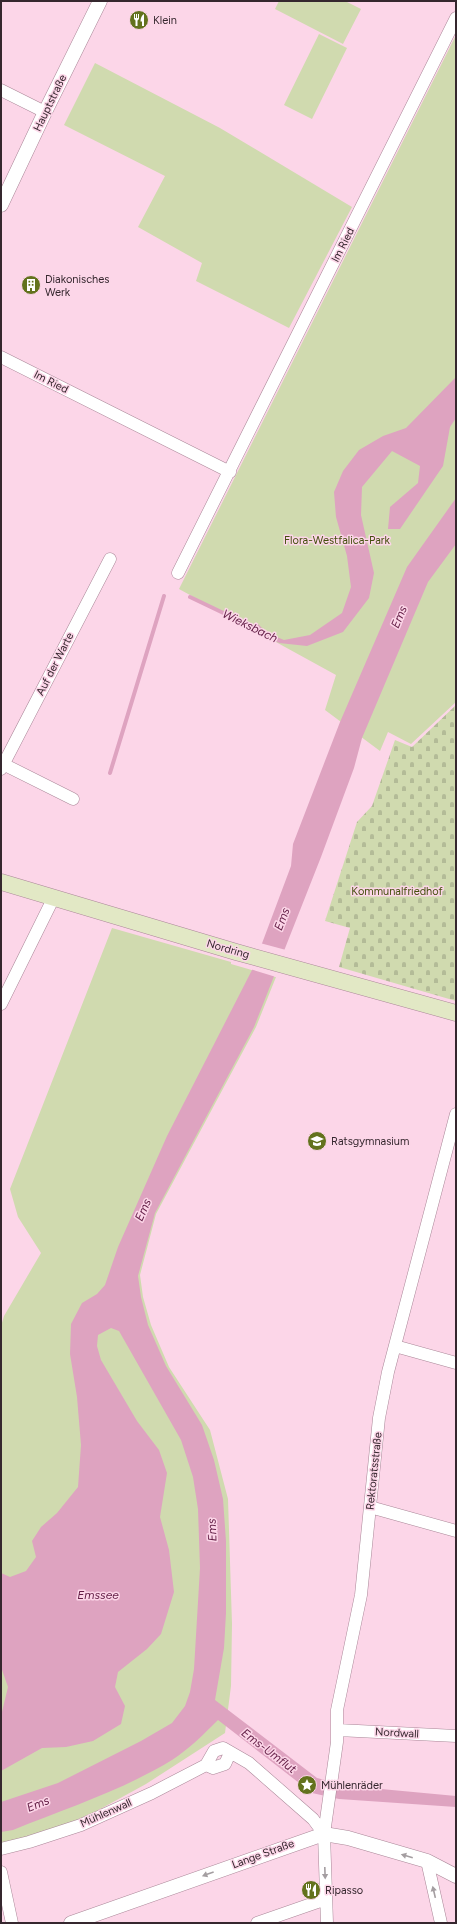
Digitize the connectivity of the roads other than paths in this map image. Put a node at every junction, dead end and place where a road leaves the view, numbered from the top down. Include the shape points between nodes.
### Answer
1 (100, 1) edge
2 (456, 18) edge
3 (1, 90) edge
4 (45, 112) junction
5 (1, 205) edge
6 (1, 357) edge
7 (230, 472) junction
8 (110, 558) dead end
9 (178, 573) dead end
10 (2, 765) edge
11 (73, 799) dead end
12 (1, 882) edge
13 (54, 897) junction
14 (1, 1004) edge
15 (456, 1013) edge
16 (456, 1114) edge
17 (395, 1346) junction
18 (456, 1364) edge
19 (370, 1507) junction
20 (456, 1532) edge
21 (338, 1730) junction
22 (456, 1736) edge
23 (324, 1834) junction
24 (1, 1849) edge
25 (427, 1861) junction
26 (1, 1872) edge
27 (456, 1876) edge
28 (326, 1899) junction
29 (12, 1923) edge
30 (71, 1923) edge
31 (257, 1923) edge
32 (327, 1923) edge
33 (441, 1923) edge

1 - 4 street, Hauptstraße
2 - 7 street, Im Ried
3 - 4 street
4 - 5 street, Hauptstraße
6 - 7 street, Im Ried
7 - 9 street, Im Ried
8 - 10 street, Auf der Warte
10 - 11 street
12 - 13 main road, Nordring
13 - 14 street
13 - 15 main road, Nordring
16 - 17 street, Rektoratsstraße
17 - 18 street
17 - 19 street, Rektoratsstraße via 379,1418
19 - 20 street
19 - 21 street, Rektoratsstraße via 360,1595 338,1710
21 - 22 street, Nordwall
21 - 23 street, Rektoratsstraße
23 - 24 street, Mühlenwall via 313,1819 249,1763 223,1748 214,1750 206,1764 152,1793 81,1825
25 -> 23 street, Lange Straße via 348,1838
23 -> 28 street, Rektoratsstraße
23 -> 30 street, Lange Straße
25 - 27 street, Lange Straße
33 -> 25 street
26 - 29 street
28 - 31 street
28 - 32 street, Rektoratsstraße

